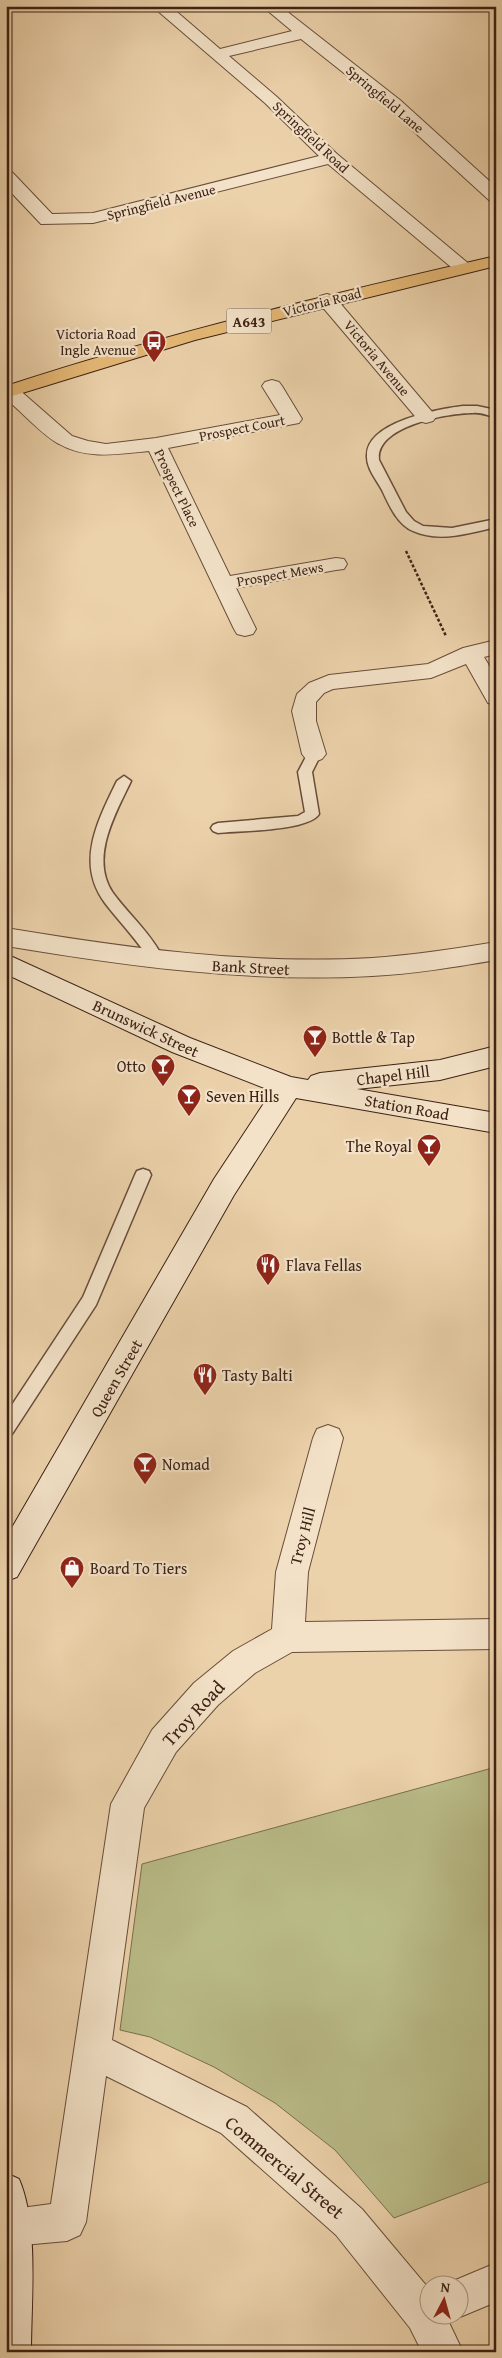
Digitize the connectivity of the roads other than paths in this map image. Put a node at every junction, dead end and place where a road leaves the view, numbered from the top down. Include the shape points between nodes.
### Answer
1 (160, 6) edge
2 (270, 6) edge
3 (305, 33) junction
4 (219, 54) junction
5 (331, 158) junction
6 (6, 176) edge
7 (496, 196) edge
8 (496, 261) edge
9 (463, 268) junction
10 (327, 300) junction
11 (272, 386) dead end
12 (8, 392) edge
13 (496, 414) edge
14 (426, 417) junction
15 (156, 444) junction
16 (496, 523) edge
17 (336, 564) dead end
18 (223, 584) junction
19 (245, 629) dead end
20 (496, 647) edge
21 (471, 652) junction
22 (496, 698) edge
23 (314, 754) joint
24 (124, 781) dead end
25 (218, 828) dead end
26 (6, 937) edge
27 (496, 951) edge
28 (157, 960) junction
29 (6, 963) edge
30 (496, 1056) edge
31 (289, 1087) junction
32 (496, 1123) edge
33 (143, 1175) dead end
34 (6, 1429) edge
35 (328, 1438) dead end
36 (7, 1561) edge
37 (496, 1634) edge
38 (288, 1637) junction
39 (92, 2050) junction
40 (9, 2209) edge
41 (496, 2282) edge
42 (470, 2294) edge
43 (420, 2305) edge
44 (433, 2326) edge
45 (11, 2352) edge
46 (444, 2352) edge

1 - 4 street, Springfield Road
2 - 3 street, Springfield Lane
3 - 4 street
3 - 7 street, Springfield Lane via 394,104
4 - 5 street, Springfield Road
5 - 6 street, Springfield Avenue via 93,218 47,220
5 - 9 street, Springfield Road
8 - 9 main road, Victoria Road / A643
9 - 10 main road, Victoria Road / A643
10 - 12 main road, Victoria Road / A643 via 150,348
10 - 14 street, Victoria Avenue
11 - 15 street, Prospect Court via 292,419
12 - 15 street, Prospect Place via 65,440 84,447 106,450
13 - 14 lane via 474,408
14 - 16 lane via 400,425 380,440 373,450 372,460 410,525 454,532
15 - 18 street, Prospect Place
17 - 18 street, Prospect Mews
18 - 19 street, Prospect Place
20 - 21 street
21 - 22 street
21 - 23 street via 448,666 431,671 317,686 307,694 302,705
23 - 25 lane via 305,772 312,814 301,820
24 - 28 lane via 101,834 98,862 102,886 137,928
26 - 28 street, Bank Street
27 - 28 street, Bank Street via 371,967 317,970
29 - 31 street, Brunswick Street via 199,1053
30 - 31 street, Chapel Hill via 440,1070
31 - 32 street, Station Road
31 - 36 street, Queen Street via 224,1187
33 - 34 lane via 90,1300
35 - 38 street, Troy Hill via 292,1572
37 - 38 street, Troy Road
38 - 39 street, Troy Road via 244,1662 206,1694 164,1741 128,1804
39 - 40 street via 67,2222
39 - 43 street, Commercial Street via 234,2120 349,2222
40 - 45 street
41 - 42 street
44 - 46 street, Commercial Street

